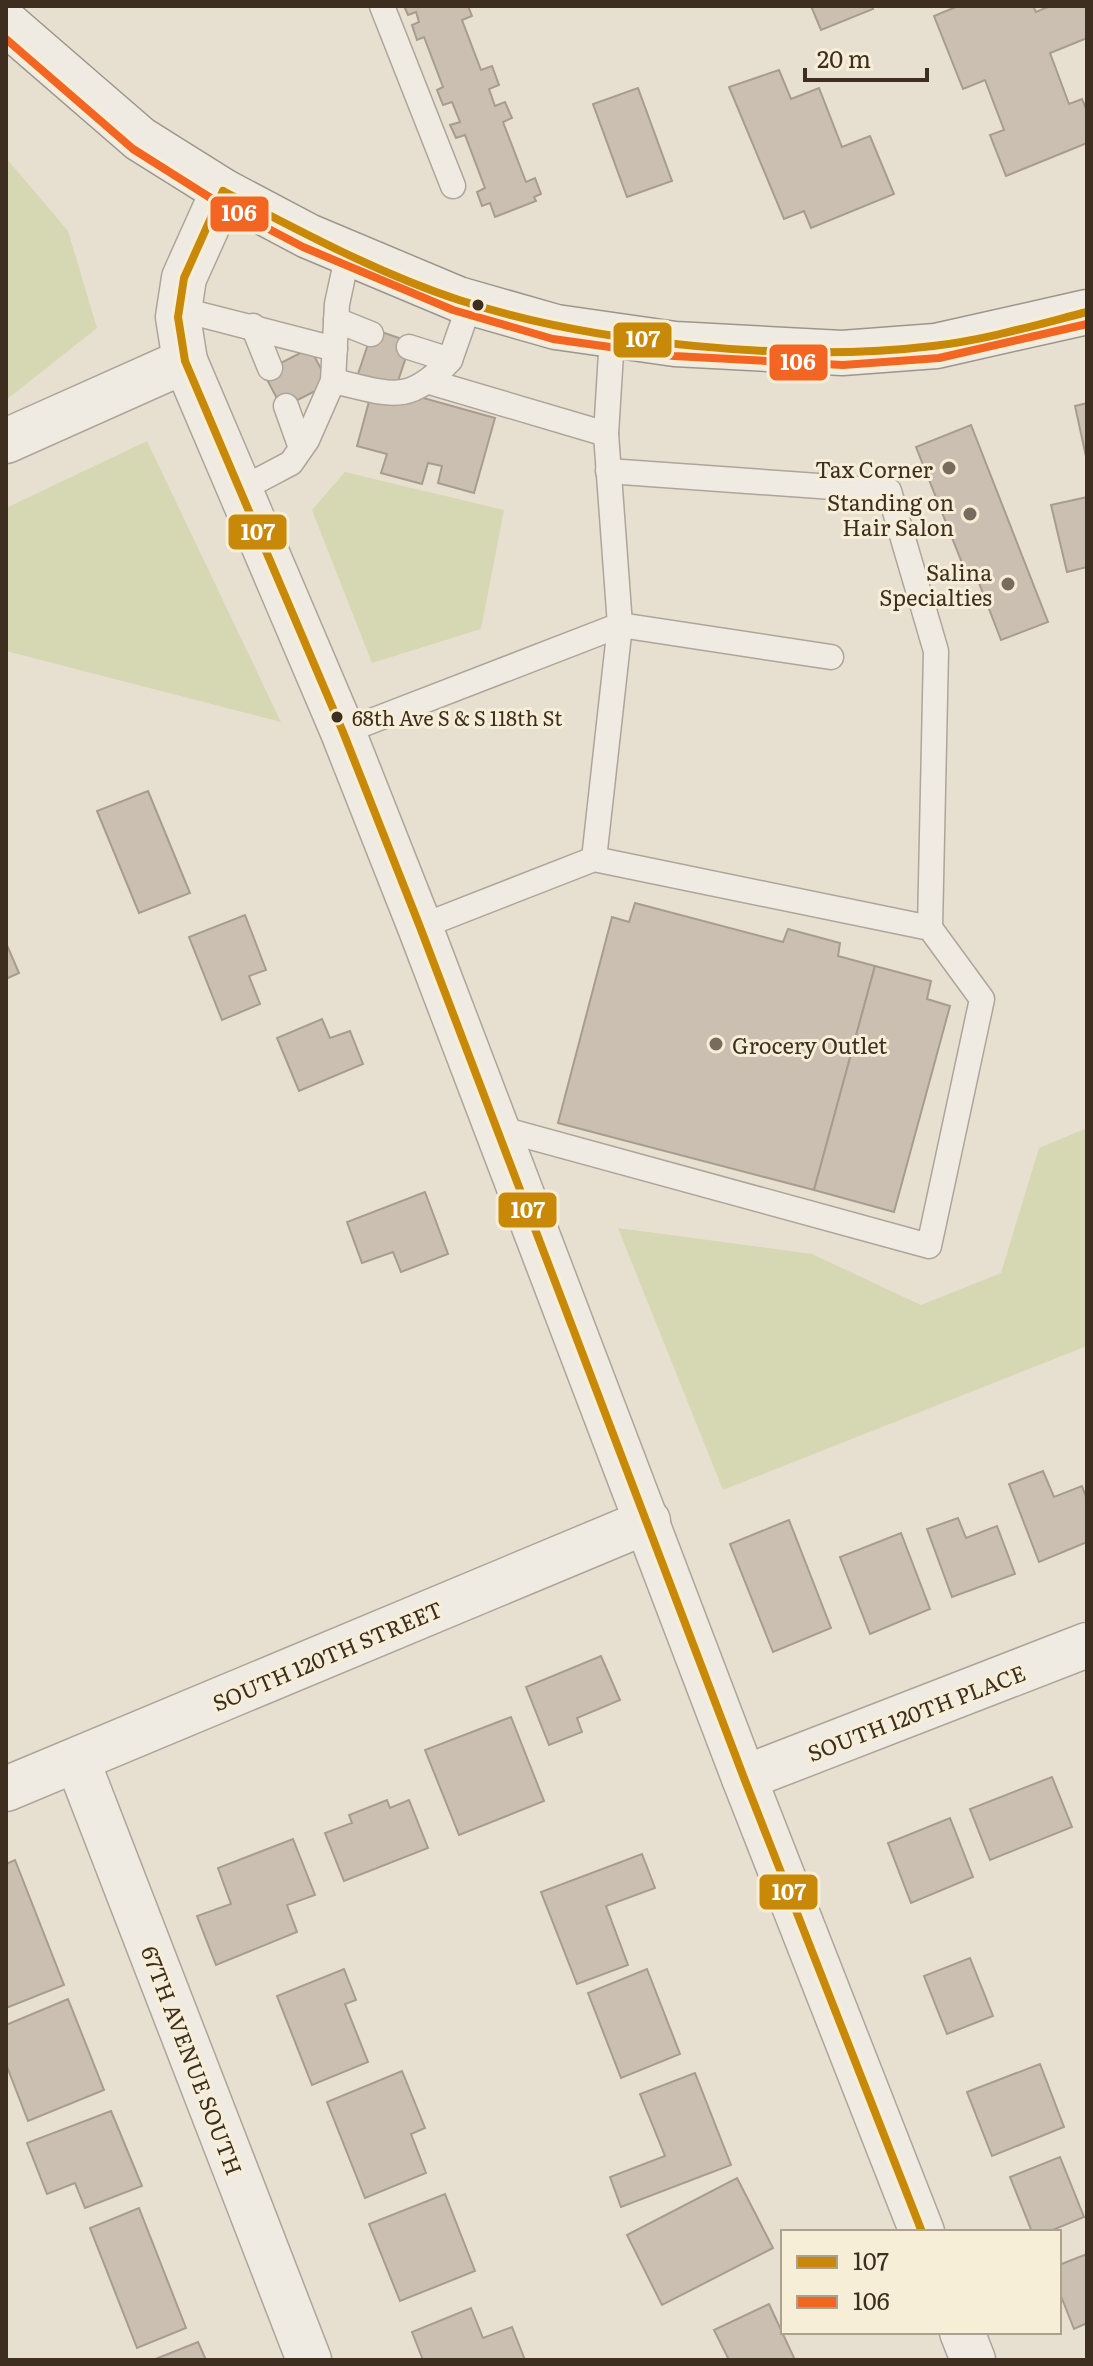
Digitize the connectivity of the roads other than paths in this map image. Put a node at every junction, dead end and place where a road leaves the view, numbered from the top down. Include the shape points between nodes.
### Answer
1 (382, 6) edge
2 (6, 23) edge
3 (453, 186) dead end
4 (223, 191) junction
5 (348, 253) junction
6 (470, 303) junction
7 (179, 309) junction
8 (1087, 312) edge
9 (336, 320) junction
10 (253, 326) junction
11 (371, 334) dead end
12 (612, 337) junction
13 (409, 347) dead end
14 (335, 349) junction
15 (450, 360) junction
16 (185, 361) junction
17 (270, 368) dead end
18 (333, 381) junction
19 (430, 382) junction
20 (286, 406) dead end
21 (606, 434) junction
22 (6, 441) edge
23 (301, 448) junction
24 (608, 471) junction
25 (240, 490) junction
26 (620, 625) junction
27 (831, 657) dead end
28 (343, 732) junction
29 (594, 859) junction
30 (420, 927) junction
31 (930, 928) junction
32 (498, 1128) junction
33 (648, 1521) junction
34 (1087, 1645) edge
35 (77, 1760) junction
36 (744, 1778) junction
37 (6, 1789) edge
38 (921, 2230) edge
39 (963, 2334) edge
40 (309, 2360) edge
41 (973, 2360) edge

1 - 3 lane
2 - 4 street via 140,139
4 - 5 street
4 - 7 street via 190,260
5 - 6 street
5 - 9 lane
6 - 12 street
6 - 15 lane
7 - 10 lane
7 - 16 street
8 - 12 street via 936,346 842,353
9 - 11 lane
9 - 14 lane
10 - 14 lane
10 - 17 lane
12 - 21 lane
13 - 15 lane
14 - 18 lane
15 - 19 lane
16 - 22 street
16 - 25 street
18 - 19 lane via 399,395
18 - 23 lane
19 - 21 lane
20 - 23 lane
21 - 24 lane
23 - 25 lane via 291,463
24 - 26 lane
24 - 31 lane via 889,491 936,651
25 - 28 street
26 - 27 lane
26 - 28 lane
26 - 29 lane
28 - 30 street
29 - 30 lane
29 - 31 lane
30 - 32 street
31 - 32 lane via 982,999 929,1246
32 - 33 street
33 - 35 street, SOUTH 120TH STREET
33 - 36 street
34 - 36 street, SOUTH 120TH PLACE
35 - 37 street, SOUTH 120TH STREET
35 - 40 street, 67TH AVENUE SOUTH
36 - 38 street
39 - 41 street

